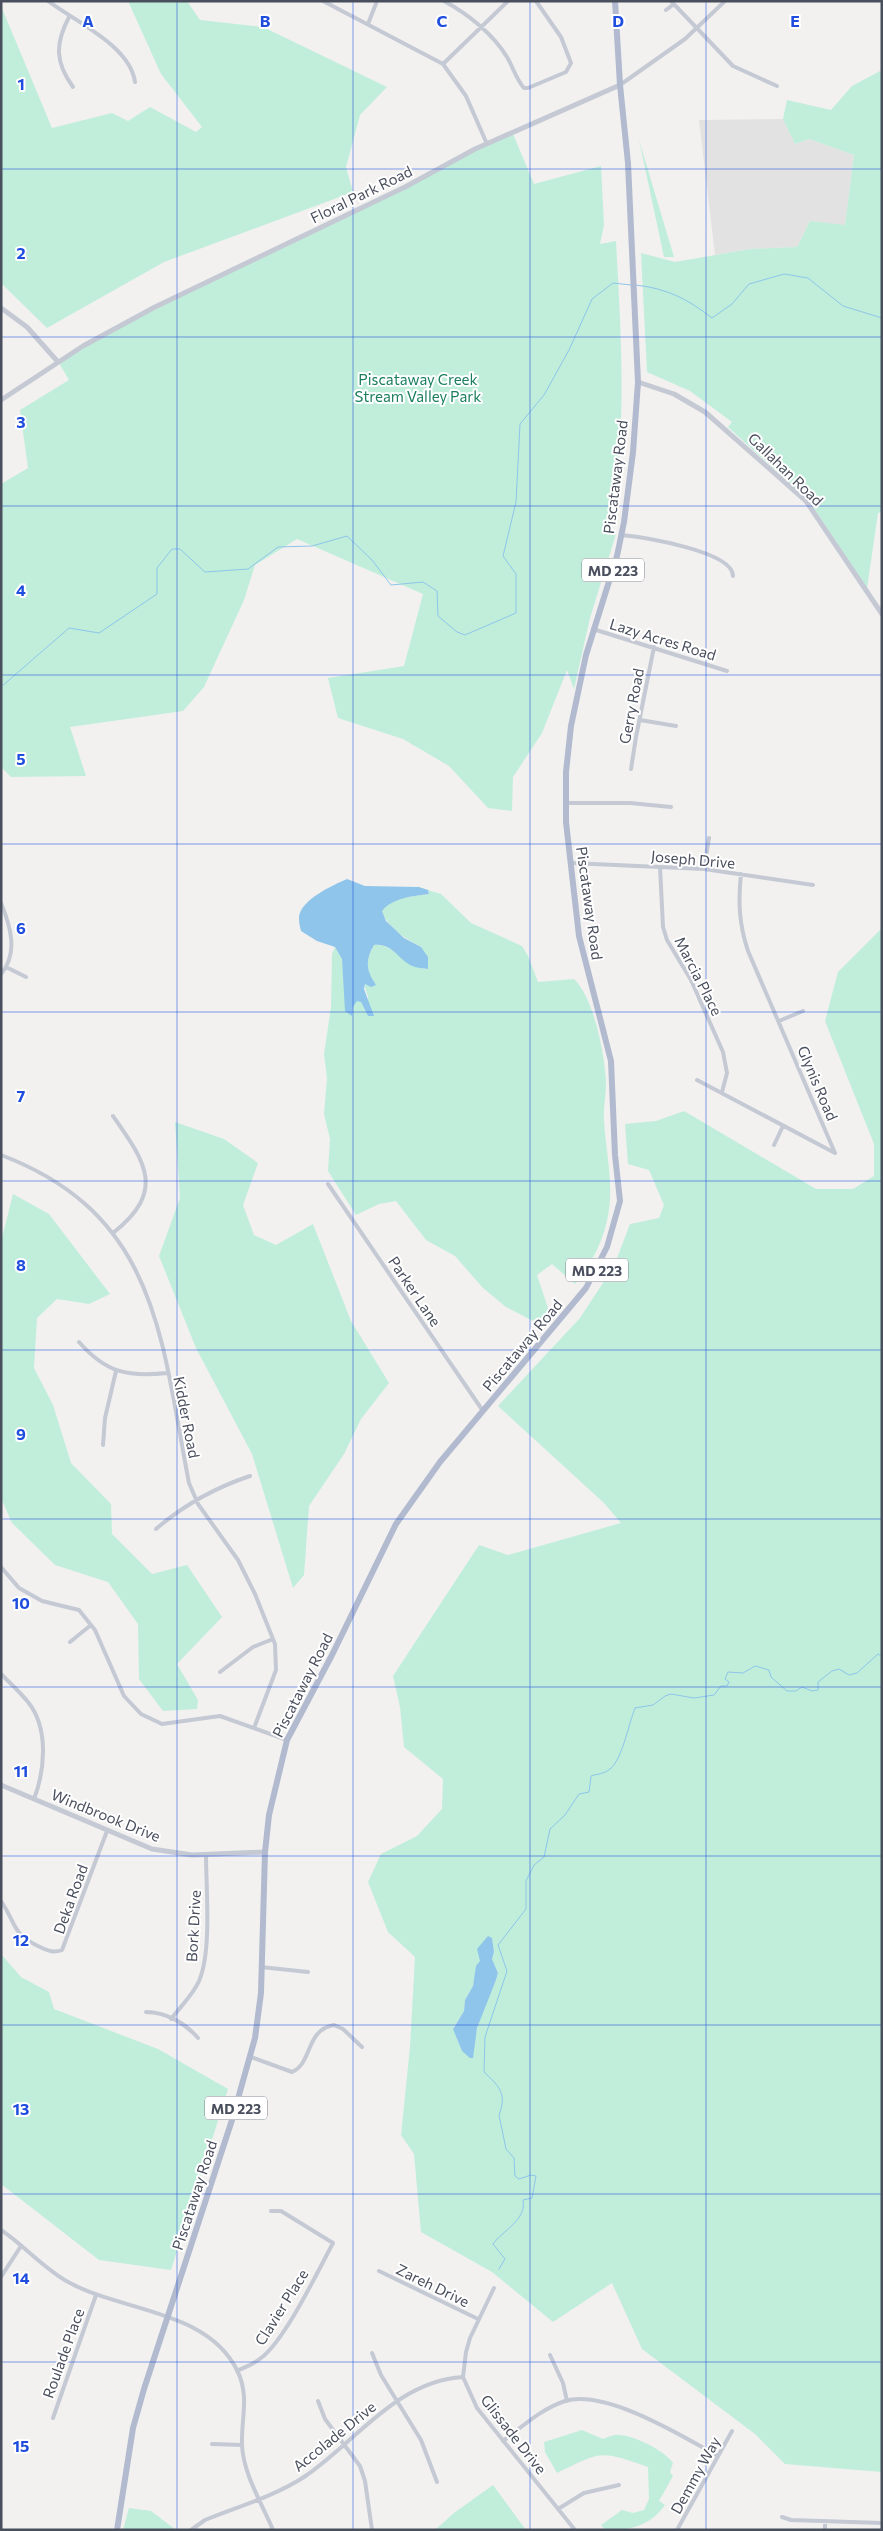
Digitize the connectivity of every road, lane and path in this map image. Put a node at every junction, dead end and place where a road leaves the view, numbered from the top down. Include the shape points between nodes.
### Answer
1 (48, 1) edge
2 (323, 1) edge
3 (377, 1) edge
4 (444, 1) edge
5 (508, 1) edge
6 (536, 1) edge
7 (615, 1) edge
8 (725, 1) edge
9 (673, 3) edge
10 (666, 10) dead end
11 (69, 16) junction
12 (368, 24) junction
13 (481, 27) junction
14 (697, 28) junction
15 (443, 64) junction
16 (136, 82) dead end
17 (620, 86) junction
18 (777, 86) dead end
19 (74, 87) dead end
20 (487, 144) junction
21 (1, 308) edge
22 (58, 362) junction
23 (638, 382) junction
24 (1, 400) edge
25 (621, 535) junction
26 (733, 576) dead end
27 (882, 614) edge
28 (593, 629) junction
29 (654, 647) junction
30 (727, 670) dead end
31 (640, 720) junction
32 (676, 726) dead end
33 (632, 769) dead end
34 (566, 803) junction
35 (671, 807) dead end
36 (709, 838) dead end
37 (571, 863) junction
38 (660, 866) junction
39 (704, 869) junction
40 (741, 874) junction
41 (813, 885) dead end
42 (1, 903) edge
43 (6, 967) junction
44 (1, 974) edge
45 (26, 977) dead end
46 (803, 1011) dead end
47 (779, 1022) junction
48 (697, 1080) dead end
49 (722, 1092) junction
50 (113, 1116) dead end
51 (783, 1126) junction
52 (774, 1146) dead end
53 (1, 1156) edge
54 (328, 1184) dead end
55 (113, 1234) junction
56 (79, 1342) dead end
57 (116, 1372) junction
58 (167, 1373) junction
59 (483, 1411) junction
60 (103, 1445) dead end
61 (250, 1476) dead end
62 (195, 1498) junction
63 (156, 1529) dead end
64 (1, 1567) edge
65 (91, 1624) junction
66 (273, 1639) junction
67 (70, 1642) dead end
68 (220, 1672) dead end
69 (1, 1674) edge
70 (254, 1728) junction
71 (287, 1740) junction
72 (1, 1785) edge
73 (34, 1799) junction
74 (108, 1831) junction
75 (265, 1852) junction
76 (206, 1855) junction
77 (1, 1901) edge
78 (261, 1967) junction
79 (308, 1972) dead end
80 (146, 2012) dead end
81 (171, 2019) junction
82 (198, 2038) dead end
83 (362, 2047) dead end
84 (251, 2057) junction
85 (271, 2211) dead end
86 (1, 2230) edge
87 (21, 2246) junction
88 (378, 2271) dead end
89 (1, 2277) edge
90 (494, 2288) dead end
91 (96, 2295) junction
92 (166, 2318) junction
93 (478, 2319) junction
94 (372, 2353) dead end
95 (550, 2355) dead end
96 (237, 2370) junction
97 (464, 2377) junction
98 (318, 2401) dead end
99 (396, 2401) junction
100 (567, 2401) junction
101 (53, 2418) dead end
102 (732, 2431) dead end
103 (503, 2441) junction
104 (212, 2444) dead end
105 (242, 2445) junction
106 (344, 2445) junction
107 (718, 2456) junction
108 (437, 2482) dead end
109 (619, 2485) dead end
110 (259, 2498) junction
111 (558, 2509) junction
112 (782, 2517) dead end
113 (825, 2522) junction
114 (882, 2523) edge
115 (117, 2530) edge
116 (192, 2530) edge
117 (273, 2530) edge
118 (372, 2530) edge
119 (575, 2530) edge
120 (678, 2530) edge
121 (824, 2530) edge

1 - 11 street
2 - 12 street
3 - 12 street
4 - 13 street
5 - 13 street
6 - 13 street via 552,22 570,56 570,68 535,86 524,88 507,58
7 - 17 main road, Piscataway Road
8 - 14 street, Floral Park Road
9 - 10 street
9 - 14 street
11 - 16 street via 122,54 133,70
11 - 19 street via 60,35 59,56 65,76
12 - 15 street
13 - 15 street
14 - 17 street, Floral Park Road
14 - 18 street via 736,68
15 - 20 street via 466,96
17 - 20 street, Floral Park Road
17 - 23 main road, Piscataway Road / MD 223 via 628,163
20 - 22 street, Floral Park Road via 155,307
21 - 22 street via 27,327
22 - 24 street, Floral Park Road
23 - 25 main road, Piscataway Road / MD 223 via 633,452
23 - 27 street, Gallahan Road via 674,394 705,412 806,501
25 - 26 street via 649,537 710,556 729,565
25 - 28 main road, Piscataway Road / MD 223
28 - 29 street, Lazy Acres Road
28 - 34 main road, Piscataway Road / MD 223 via 571,726
29 - 30 street, Lazy Acres Road
29 - 31 street, Gerry Road
31 - 32 street
31 - 33 street, Gerry Road
34 - 35 street
34 - 37 main road, Piscataway Road / MD 223
36 - 39 street
37 - 38 street, Joseph Drive
37 - 59 main road, Piscataway Road / MD 223 via 579,936 611,1061 619,1208 600,1264 586,1288
38 - 39 street, Joseph Drive
38 - 49 street, Marcia Place via 663,927 723,1052 727,1073
39 - 40 street, Joseph Drive
40 - 41 street, Joseph Drive
40 - 47 street, Glynis Road via 738,900 742,934
42 - 43 street via 12,941
43 - 44 street
43 - 45 street
46 - 47 street
47 - 51 street, Glynis Road via 835,1153
48 - 49 street, Glynis Road
49 - 51 street, Glynis Road
50 - 55 street via 140,1155 146,1181 144,1196 136,1212
51 - 52 street
53 - 55 street, Kidder Road via 38,1171 65,1188
54 - 59 street, Parker Lane
55 - 58 street, Kidder Road via 130,1258 150,1298
56 - 57 street via 93,1357
57 - 58 street
57 - 60 street via 105,1418
58 - 62 street, Kidder Road via 189,1483
59 - 71 main road, Piscataway Road / MD 223 via 440,1462 396,1524
61 - 62 street
62 - 63 street
62 - 66 street, Kidder Road via 238,1560
64 - 65 street via 19,1588 42,1601 79,1610
65 - 67 street
65 - 70 street via 124,1696 141,1714 162,1724 220,1716
66 - 68 street via 253,1647
66 - 70 street, Kidder Road via 277,1654 276,1670
69 - 73 street via 29,1703 40,1729 40,1781
70 - 71 street
71 - 75 main road, Piscataway Road / MD 223 via 269,1815
72 - 73 street, Windbrook Drive
73 - 74 street, Windbrook Drive
74 - 76 street, Windbrook Drive via 152,1849
74 - 77 street, Deka Road via 62,1950 54,1952 18,1934
75 - 76 street, Windbrook Drive
75 - 78 main road, Piscataway Road / MD 223
76 - 81 street, Bork Drive via 206,1918 201,1975 198,1984
78 - 79 street
78 - 84 main road, Piscataway Road / MD 223 via 258,2018
80 - 81 street via 160,2012
81 - 82 street via 191,2030
83 - 84 street via 334,2025 320,2030 299,2068 292,2072
84 - 92 main road, Piscataway Road / MD 223
85 - 96 street, Clavier Place via 281,2211 332,2243 272,2348 261,2358
86 - 87 street
87 - 89 street
87 - 91 street via 69,2283
88 - 93 street, Zareh Drive
90 - 93 street, Glissade Drive
91 - 92 street
91 - 101 street, Roulade Place
92 - 96 street via 190,2325 209,2336
92 - 115 main road, Piscataway Road / MD 223 via 134,2428
93 - 97 street, Glissade Drive via 466,2352
94 - 99 street
95 - 100 street
96 - 105 street via 245,2397
97 - 99 street, Accolade Drive via 427,2384
97 - 103 street, Glissade Drive via 477,2408
98 - 106 street via 324,2419
99 - 106 street, Accolade Drive
99 - 108 street via 421,2440
100 - 103 street via 548,2408
100 - 107 street via 591,2400 614,2406 655,2422
102 - 107 street, Demmy Way
103 - 111 street, Glissade Drive
104 - 105 street
105 - 110 street
106 - 110 street, Accolade Drive via 302,2479
106 - 118 street via 360,2466 365,2481
107 - 120 street, Demmy Way
109 - 111 street via 584,2493
110 - 116 street, Accolade Drive via 205,2520
110 - 117 street
111 - 119 street, Glissade Drive
112 - 113 street
113 - 114 street
113 - 121 street

